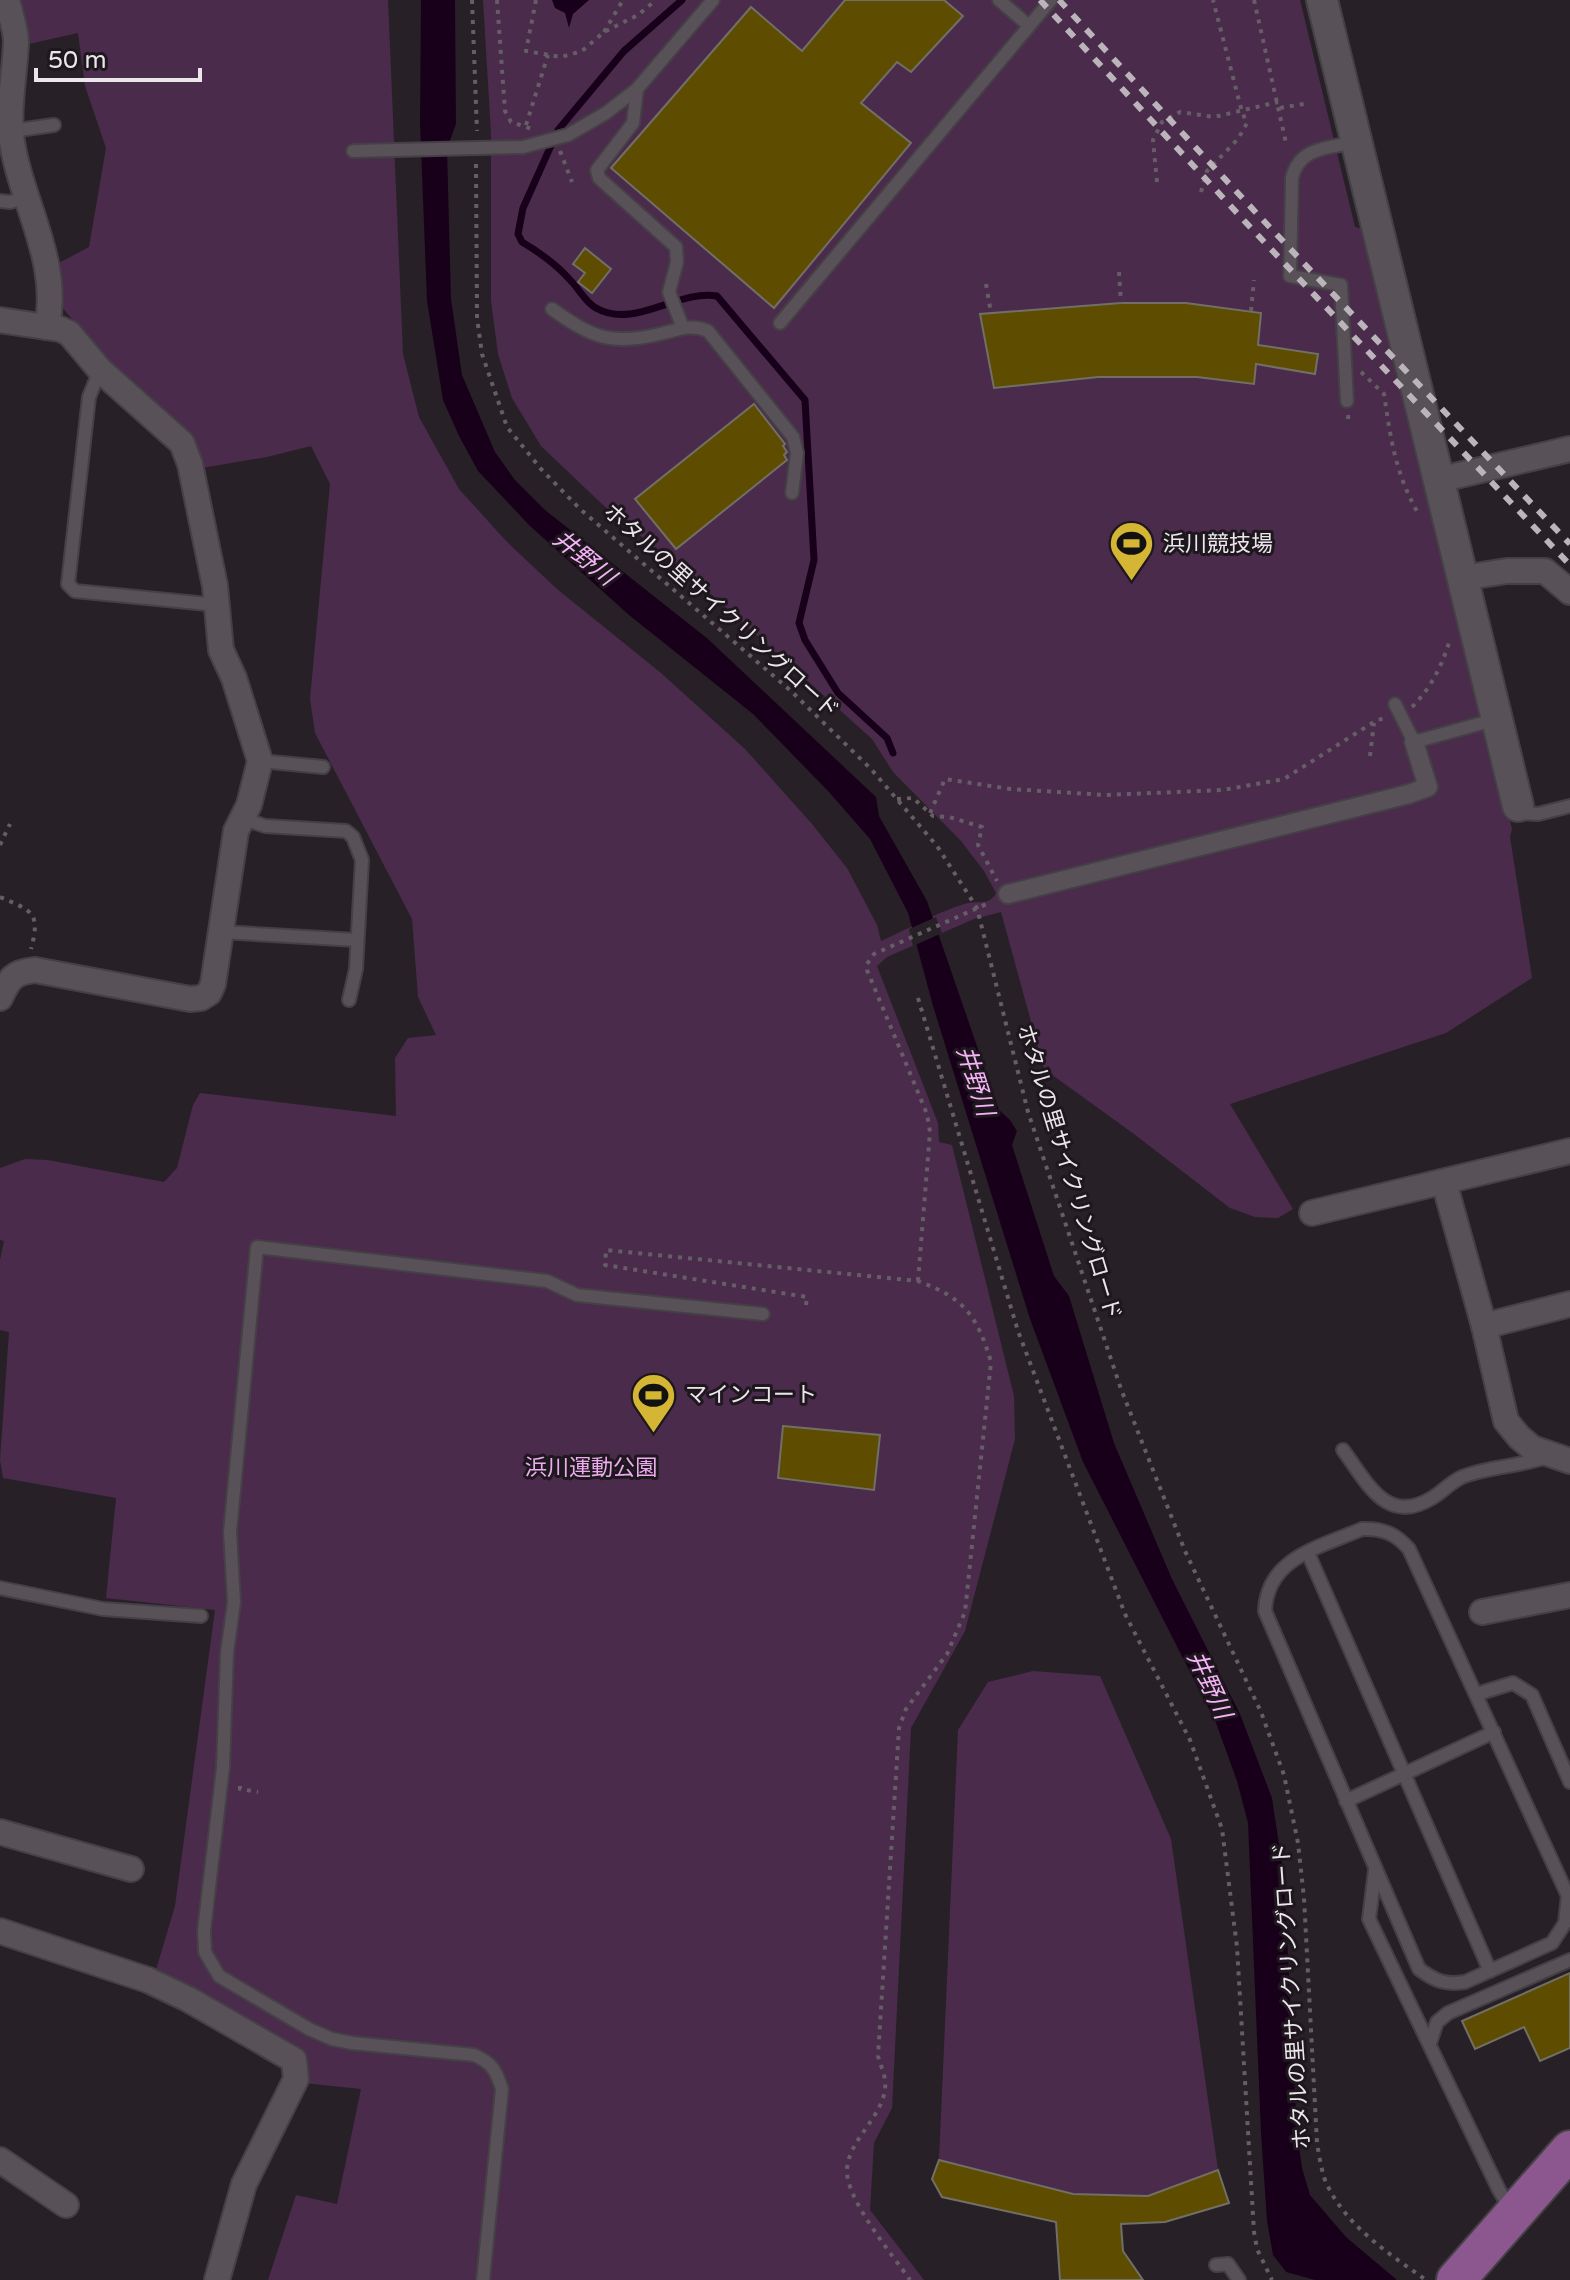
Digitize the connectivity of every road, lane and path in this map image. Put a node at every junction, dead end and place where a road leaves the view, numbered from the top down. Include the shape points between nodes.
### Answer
1 (7, 0) edge
2 (472, 0) edge
3 (497, 0) edge
4 (536, 0) edge
5 (623, 0) edge
6 (656, 0) edge
7 (713, 0) edge
8 (999, 0) edge
9 (1051, 0) edge
10 (1213, 0) edge
11 (1254, 0) edge
12 (1322, 0) edge
13 (1028, 25) junction
14 (604, 32) junction
15 (548, 55) junction
16 (6, 84) edge
17 (637, 89) junction
18 (1278, 102) junction
19 (1309, 103) dead end
20 (1280, 108) junction
21 (1242, 112) junction
22 (511, 122) dead end
23 (54, 125) dead end
24 (526, 126) dead end
25 (11, 131) junction
26 (1356, 142) junction
27 (1286, 143) dead end
28 (477, 145) dead end
29 (353, 151) dead end
30 (477, 161) dead end
31 (1157, 182) dead end
32 (1201, 192) dead end
33 (27, 197) junction
34 (0, 201) edge
35 (1119, 272) dead end
36 (1254, 280) dead end
37 (986, 284) dead end
38 (1121, 303) dead end
39 (552, 309) dead end
40 (1251, 311) dead end
41 (991, 313) dead end
42 (0, 320) edge
43 (780, 323) dead end
44 (47, 327) junction
45 (683, 328) junction
46 (1345, 357) junction
47 (100, 370) junction
48 (1347, 401) dead end
49 (1570, 449) edge
50 (1438, 480) junction
51 (792, 493) dead end
52 (1424, 523) dead end
53 (1462, 578) junction
54 (1570, 592) edge
55 (218, 605) junction
56 (1450, 627) dead end
57 (1398, 709) junction
58 (1497, 719) junction
59 (1374, 723) junction
60 (1414, 742) junction
61 (1370, 756) dead end
62 (260, 761) junction
63 (323, 767) dead end
64 (897, 799) junction
65 (1518, 806) joint
66 (1570, 806) edge
67 (930, 813) junction
68 (241, 818) junction
69 (10, 824) dead end
70 (0, 845) edge
71 (1008, 894) joint
72 (0, 897) edge
73 (977, 908) junction
74 (222, 932) junction
75 (356, 940) junction
76 (24, 971) junction
77 (0, 998) edge
78 (918, 998) dead end
79 (349, 1000) dead end
80 (1570, 1151) edge
81 (1444, 1182) junction
82 (1312, 1213) dead end
83 (918, 1281) junction
84 (1570, 1304) edge
85 (806, 1305) dead end
86 (763, 1314) dead end
87 (1484, 1326) junction
88 (1343, 1450) dead end
89 (1559, 1458) edge
90 (1308, 1553) junction
91 (0, 1588) edge
92 (1570, 1595) edge
93 (1482, 1612) dead end
94 (201, 1616) dead end
95 (1477, 1694) junction
96 (1494, 1732) junction
97 (1403, 1774) junction
98 (1570, 1782) edge
99 (1346, 1801) junction
100 (0, 1832) edge
101 (1375, 1868) junction
102 (131, 1869) dead end
103 (1567, 1919) edge
104 (0, 1931) edge
105 (1570, 1960) edge
106 (1490, 1971) junction
107 (1430, 2043) junction
108 (1570, 2150) edge
109 (0, 2160) edge
110 (66, 2205) dead end
111 (1513, 2213) junction
112 (1216, 2265) dead end
113 (217, 2280) edge
114 (483, 2280) edge
115 (910, 2280) edge
116 (1239, 2280) edge
117 (1272, 2280) edge
118 (1426, 2280) edge
119 (1456, 2280) edge

1 - 16 street via 16,39
2 - 28 path
3 - 22 path via 505,111
4 - 15 path via 526,51
5 - 14 path
6 - 14 path
7 - 17 lane
8 - 13 lane
9 - 13 lane
10 - 21 path
11 - 18 path
12 - 26 street
13 - 43 lane
14 - 15 path via 582,51
15 - 24 path
16 - 25 street
17 - 29 lane via 568,135 523,147
17 - 45 lane via 633,123 597,170 599,178 676,247 669,292
18 - 20 path
18 - 21 path
19 - 20 path
20 - 27 path
21 - 31 path via 1214,117 1180,112 1162,122 1153,140
21 - 32 path via 1247,123 1207,171
23 - 25 lane
25 - 33 street
26 - 46 lane via 1304,156 1295,163 1292,178 1290,276 1341,285
26 - 50 street
30 - 64 path, ホタルの里サイクリングロード via 477,318 482,354 507,427 580,509 791,691
33 - 34 lane
33 - 44 street via 46,259
35 - 38 path
36 - 40 path
37 - 41 path
39 - 45 lane via 588,333 610,340
42 - 44 street
44 - 47 street via 69,333
45 - 51 lane via 712,335 793,437 797,453
46 - 48 lane
46 - 52 path via 1384,394 1394,459
47 - 55 street via 182,443
47 - 55 lane via 89,397 68,584 75,591
49 - 50 street
50 - 53 street
53 - 54 street via 1545,571
53 - 58 street
55 - 62 street via 221,650
56 - 57 path via 1444,659 1430,686 1414,706
57 - 59 path
57 - 60 lane
58 - 60 lane
58 - 65 street
59 - 61 path
59 - 67 path via 1277,783 1106,795 945,779
60 - 71 street via 1428,787
62 - 63 lane
62 - 68 street
64 - 67 path via 913,798
64 - 73 path, ホタルの里サイクリングロード via 937,846
65 - 66 lane via 1522,813 1538,814
67 - 71 path via 982,827 978,845
68 - 74 street
68 - 75 lane via 265,826 346,831 353,837 362,860
69 - 70 path
72 - 76 path via 34,915 37,926
73 - 83 path via 874,954 867,964 930,1132
73 - 118 path, ホタルの里サイクリングロード via 1028,1112 1121,1389 1185,1551 1261,1712 1284,1775 1301,1870 1317,2143 1326,2180 1346,2214 1380,2248
74 - 75 lane
74 - 76 street via 213,984 201,998
75 - 79 lane
76 - 77 street via 8,980
78 - 117 path via 1018,1331 1125,1614 1190,1740 1222,1829 1237,1947 1254,2232
80 - 81 street
81 - 82 street
81 - 87 street
83 - 85 path via 606,1250 605,1265 807,1297
83 - 115 path via 963,1305 982,1331 991,1362 965,1612 947,1654 906,1709 899,1728 878,2056 886,2081 881,2102 846,2170 855,2201
84 - 87 street
86 - 114 lane via 577,1295 547,1281 257,1247 230,1532 234,1602 205,1952 219,1976 321,2034 352,2043 474,2055 496,2070 502,2089
87 - 89 street via 1506,1421 1519,1437
88 - 89 lane via 1375,1495 1394,1507 1418,1505 1459,1478 1490,1467
90 - 95 lane via 1362,1529 1388,1531 1400,1538
90 - 97 lane
90 - 99 lane via 1281,1567 1265,1611
91 - 94 lane via 103,1609
92 - 93 street
95 - 96 lane
95 - 98 lane via 1513,1683 1532,1695
96 - 97 lane
96 - 103 lane via 1568,1896
97 - 99 lane
97 - 106 lane
99 - 101 lane
100 - 102 street
101 - 106 lane via 1419,1969 1451,1985
101 - 107 lane via 1369,1919
103 - 106 lane via 1552,1943
104 - 113 street via 148,1980 294,2060 296,2079 244,2184
105 - 107 lane via 1448,2013 1437,2022
107 - 111 lane
108 - 111 main road
109 - 110 street
111 - 119 main road
112 - 116 lane via 1228,2264

